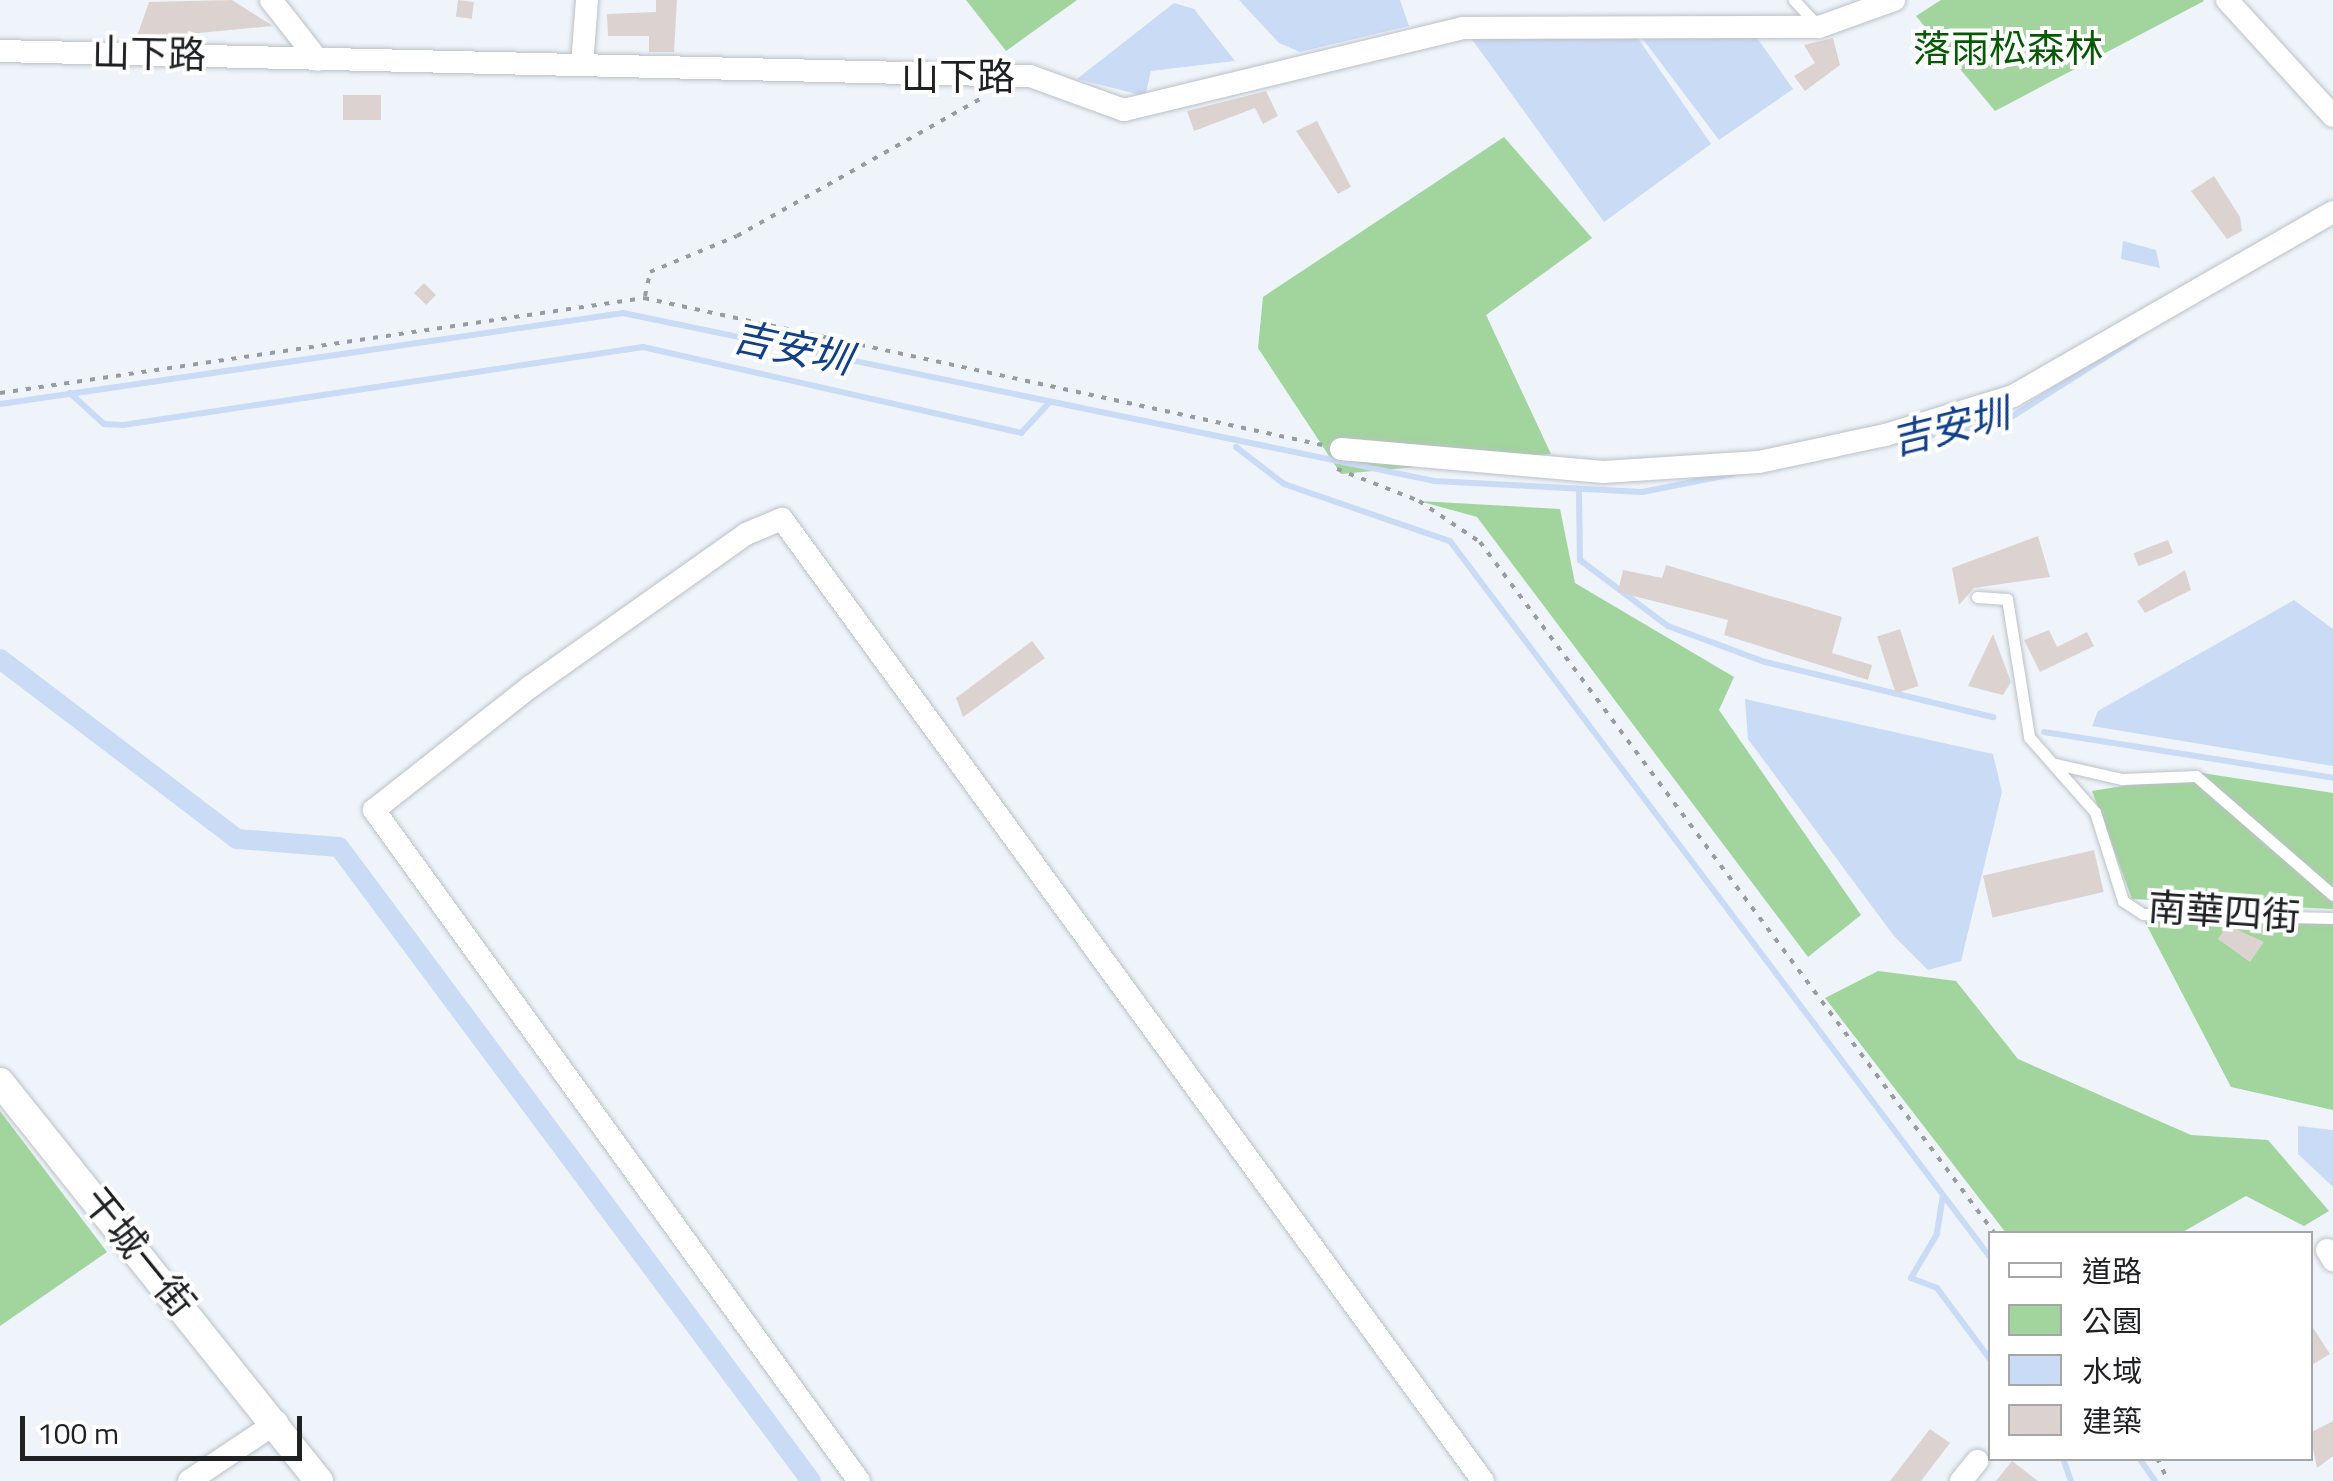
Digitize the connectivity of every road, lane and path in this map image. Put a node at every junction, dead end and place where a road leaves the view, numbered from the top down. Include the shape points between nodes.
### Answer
1 (271, 0) edge
2 (587, 0) edge
3 (1794, 0) edge
4 (1894, 0) edge
5 (2227, 0) edge
6 (1818, 28) junction
7 (0, 51) edge
8 (318, 60) junction
9 (582, 66) junction
10 (1016, 80) junction
11 (2328, 102) edge
12 (2333, 212) edge
13 (644, 298) junction
14 (0, 393) edge
15 (1341, 449) joint
16 (1336, 474) dead end
17 (1977, 597) dead end
18 (2038, 750) junction
19 (2333, 896) edge
20 (2333, 918) edge
21 (0, 1082) edge
22 (1992, 1231) edge
23 (277, 1422) junction
24 (1977, 1460) dead end
25 (188, 1481) edge
26 (319, 1481) edge
27 (859, 1481) edge
28 (1483, 1481) edge
29 (1961, 1481) edge

1 - 8 street
2 - 9 street
3 - 6 lane
4 - 6 street, 山下路
5 - 11 street
6 - 10 street, 山下路 via 1462,28 1124,110 1030,76
7 - 8 street, 山下路
8 - 9 street, 山下路
9 - 10 street, 山下路
10 - 13 path via 737,236 650,272
12 - 15 street via 2013,396 1886,435 1760,462 1604,472
13 - 14 path
13 - 15 path
16 - 22 path via 1419,500 1480,542
17 - 18 lane, 南華四街 via 2000,595 2016,620 2010,660
18 - 19 lane via 2080,775 2196,776
18 - 20 lane, 南華四街 via 2095,812 2123,901 2143,914
21 - 23 street, 干城一街
23 - 25 street
23 - 26 street, 干城一街
24 - 29 street
27 - 28 street via 374,810 545,676 746,534 782,518

